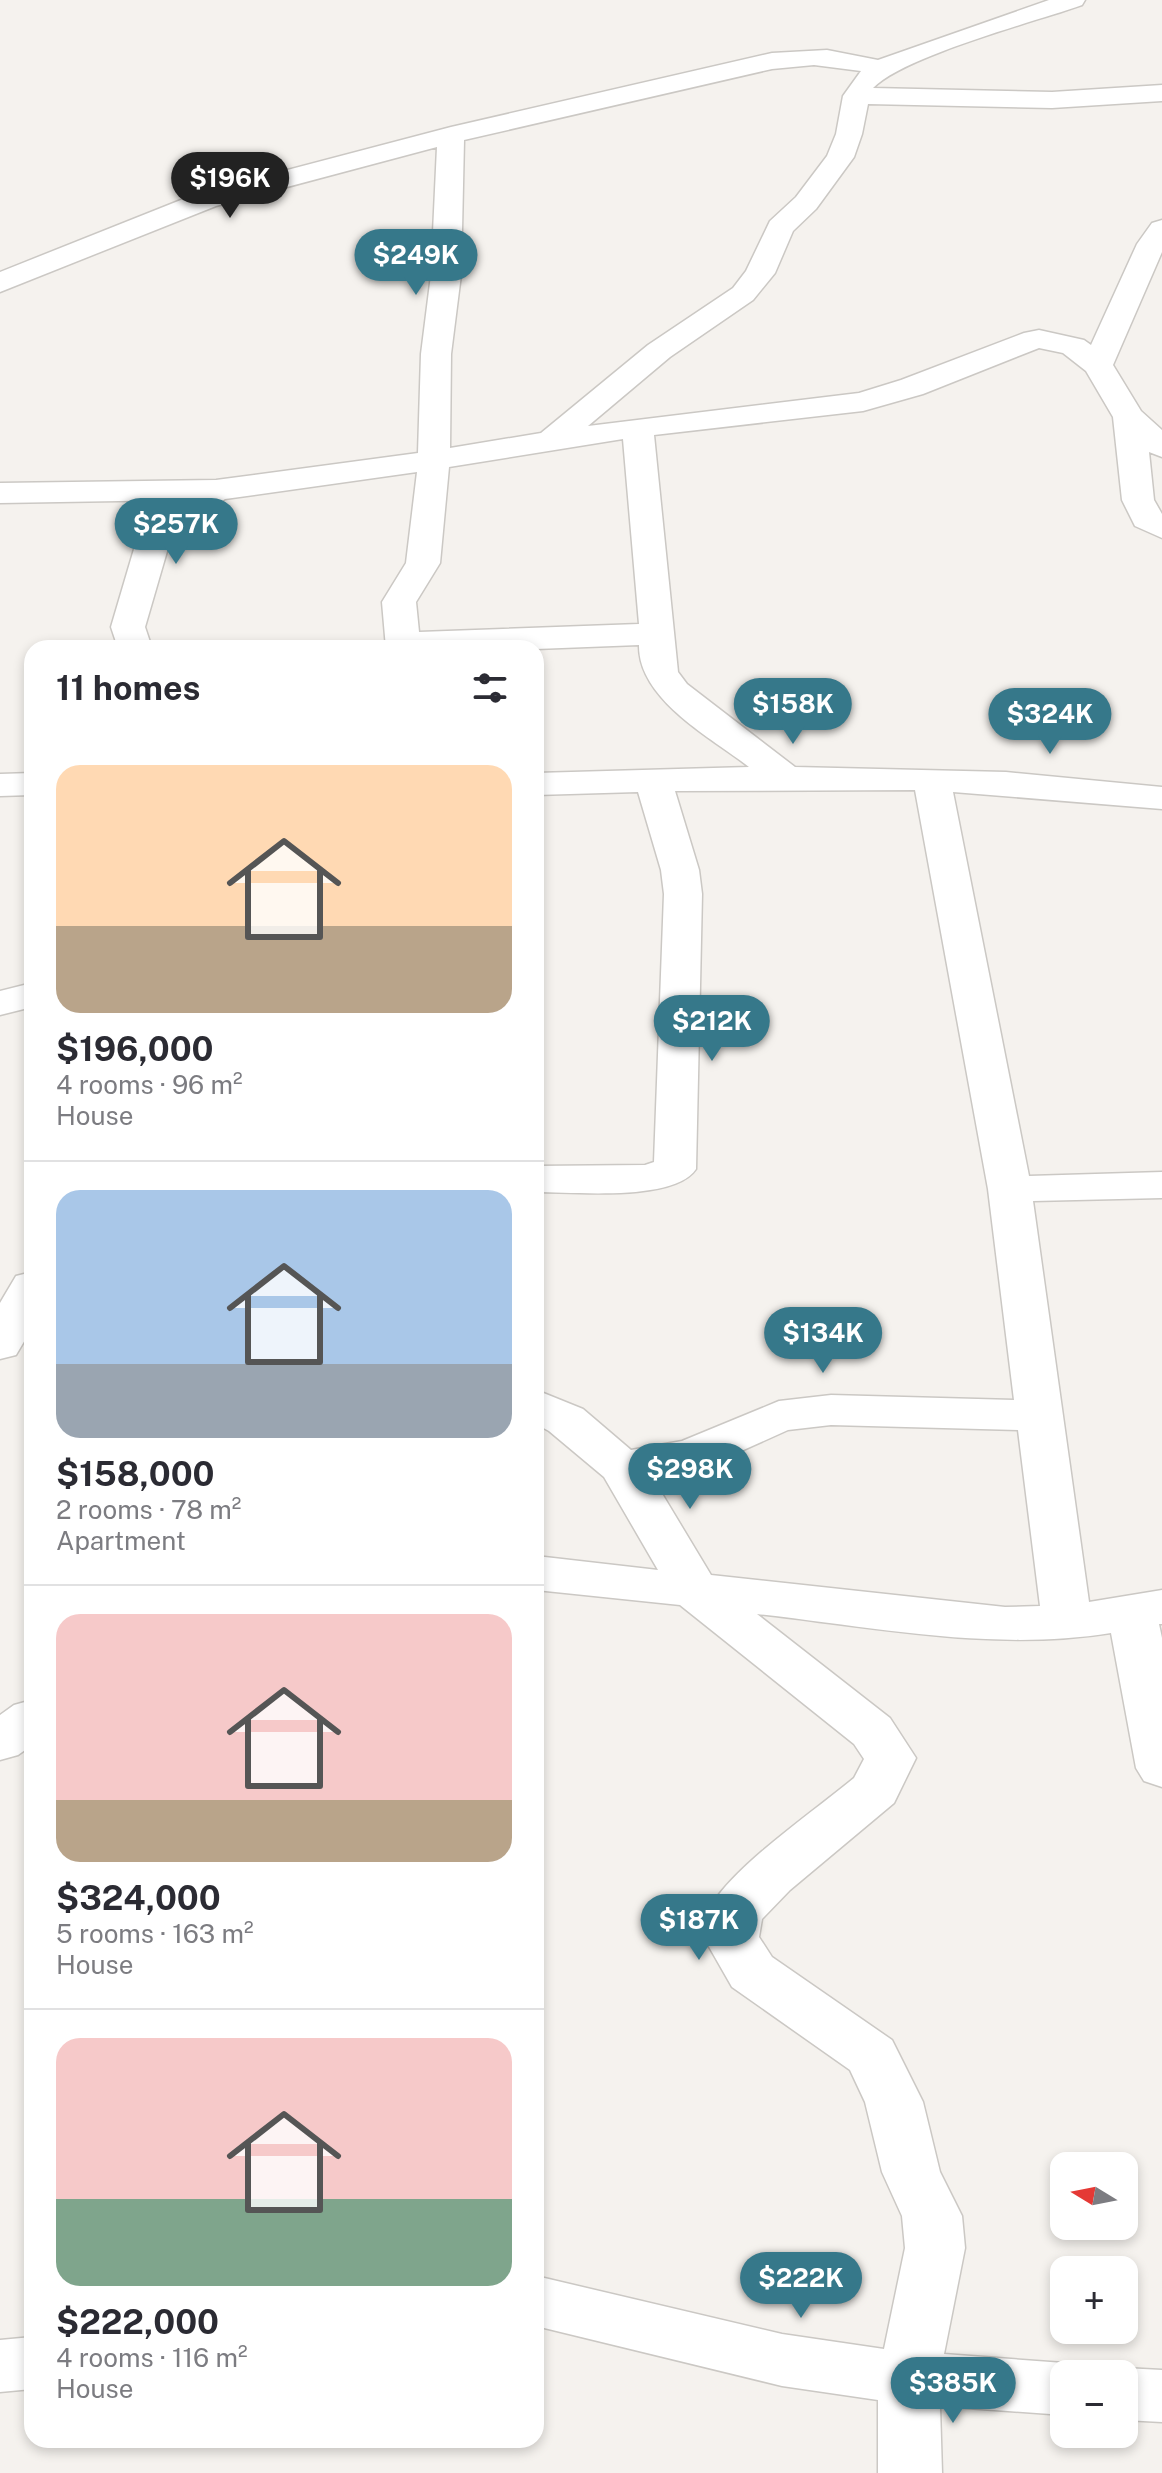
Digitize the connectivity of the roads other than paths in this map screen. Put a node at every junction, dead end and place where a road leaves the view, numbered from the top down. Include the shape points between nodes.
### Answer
1 (1073, 0) edge
2 (880, 69) junction
3 (1162, 93) edge
4 (856, 96) junction
5 (451, 135) junction
6 (1162, 229) edge
7 (0, 283) edge
8 (1098, 365) junction
9 (1129, 417) junction
10 (638, 427) junction
11 (550, 441) junction
12 (1162, 447) edge
13 (434, 460) junction
14 (216, 490) junction
15 (0, 493) edge
16 (1162, 528) edge
17 (657, 634) junction
18 (132, 640) edge
19 (402, 640) edge
20 (530, 640) edge
21 (1162, 770) edge
22 (784, 776) junction
23 (653, 779) junction
24 (932, 781) junction
25 (24, 784) edge
26 (544, 784) edge
27 (0, 785) edge
28 (1105, 791) junction
29 (1162, 798) edge
30 (544, 1179) edge
31 (1162, 1185) edge
32 (1010, 1189) junction
33 (24, 1306) edge
34 (9, 1344) edge
35 (544, 1409) edge
36 (1040, 1416) junction
37 (622, 1467) junction
38 (544, 1574) edge
39 (696, 1592) junction
40 (1147, 1610) edge
41 (1067, 1623) junction
42 (24, 1724) edge
43 (0, 1742) edge
44 (1162, 1768) edge
45 (544, 2302) edge
46 (24, 2364) edge
47 (0, 2366) edge
48 (909, 2378) junction
49 (1050, 2388) edge
50 (1138, 2395) edge
51 (1162, 2396) edge
52 (910, 2473) edge

1 - 2 street
2 - 4 street
2 - 5 street via 831,57 772,61
3 - 4 street via 1052,100
4 - 11 street via 840,157 806,203 780,227 760,273 743,294 659,351
5 - 7 street via 206,200
5 - 13 street
6 - 8 street
8 - 9 street
8 - 10 street via 1073,346 1039,339 863,402
9 - 12 street
9 - 16 street via 1138,500 1147,519
10 - 11 street
10 - 17 street
11 - 13 street
13 - 14 street
13 - 19 street via 423,563 399,602
14 - 15 street
14 - 18 street via 154,539 128,627
17 - 20 street
17 - 22 street via 660,677
21 - 28 street
22 - 23 street
22 - 24 street
23 - 26 street
23 - 30 street via 683,894 675,1169 649,1178
24 - 28 street
24 - 32 street
25 - 27 street
28 - 29 street
31 - 32 street
32 - 36 street
33 - 34 street
35 - 37 street via 566,1420
36 - 37 street via 831,1410 779,1416 693,1454
36 - 41 street
37 - 39 street
38 - 39 street
39 - 41 street via 936,1619
39 - 48 street via 872,1731 890,1758 875,1790 736,1911 731,1938 752,1972 872,2056 894,2102 911,2172 932,2216 935,2248
40 - 41 street
40 - 44 street
42 - 43 street
45 - 48 street via 782,2360
46 - 47 street
48 - 49 street
48 - 52 street
50 - 51 street

